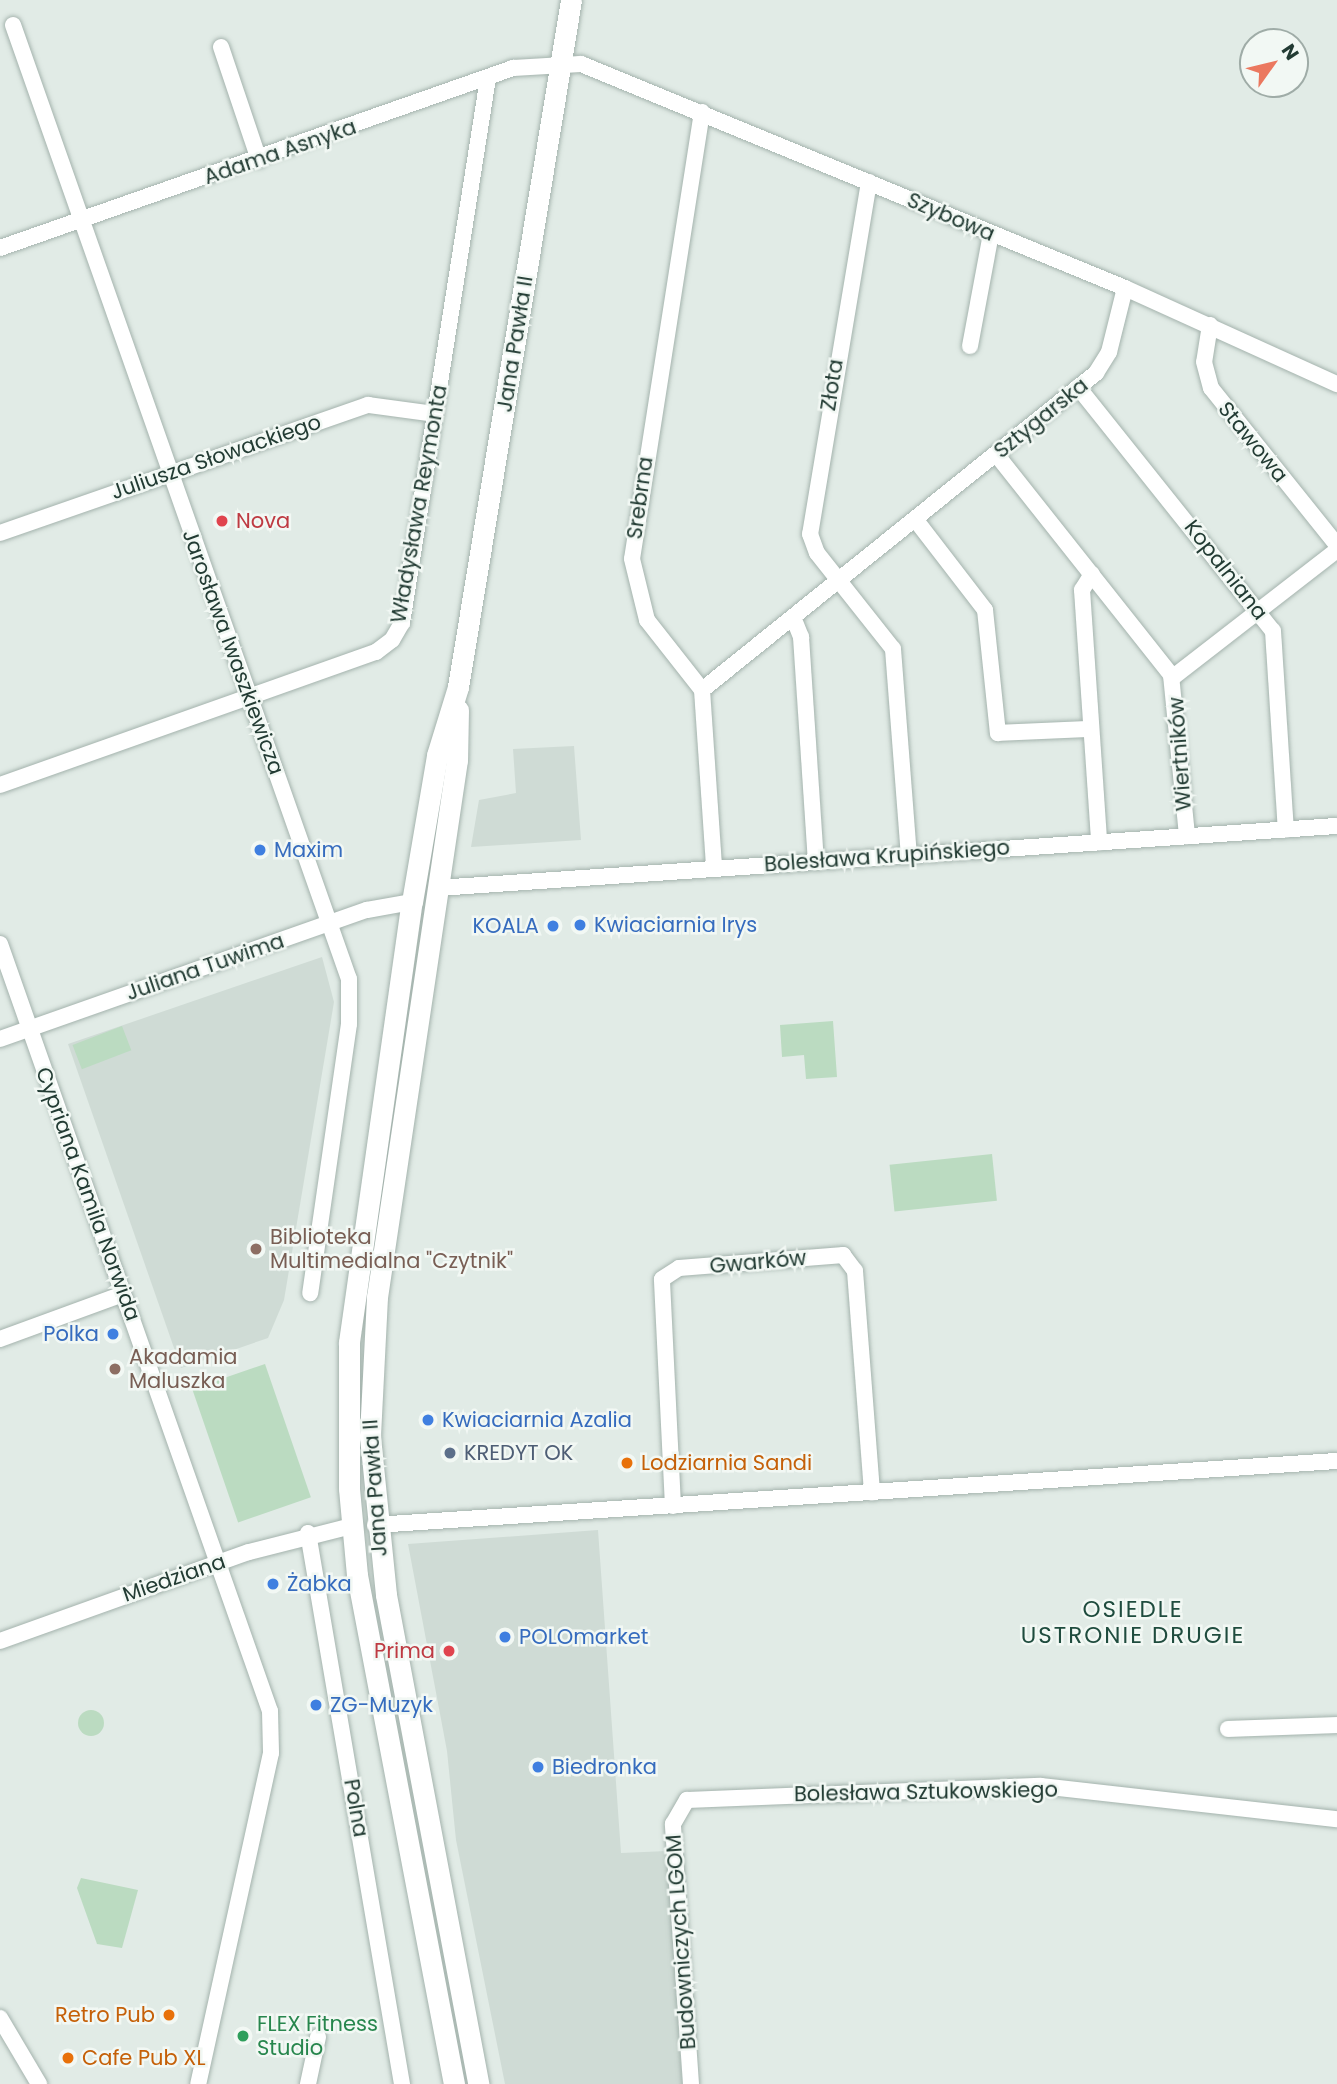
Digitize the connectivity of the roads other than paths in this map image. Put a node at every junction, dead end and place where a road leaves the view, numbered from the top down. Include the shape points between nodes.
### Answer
1 (571, 0) edge
2 (13, 25) dead end
3 (221, 47) dead end
4 (561, 64) junction
5 (488, 78) junction
6 (702, 112) junction
7 (259, 160) junction
8 (869, 182) junction
9 (83, 219) junction
10 (991, 234) junction
11 (0, 248) edge
12 (1125, 288) junction
13 (1210, 325) junction
14 (970, 346) dead end
15 (1337, 384) edge
16 (1079, 387) junction
17 (435, 414) junction
18 (996, 454) junction
19 (169, 472) junction
20 (915, 519) junction
21 (0, 533) edge
22 (1337, 548) edge
23 (1092, 574) junction
24 (840, 579) junction
25 (1261, 612) junction
26 (793, 617) junction
27 (1172, 678) junction
28 (458, 687) junction
29 (702, 690) junction
30 (249, 697) junction
31 (1091, 729) junction
32 (0, 785) edge
33 (1337, 826) edge
34 (1286, 830) junction
35 (1187, 836) junction
36 (1099, 842) junction
37 (909, 855) junction
38 (816, 861) junction
39 (715, 867) junction
40 (438, 888) junction
41 (412, 902) junction
42 (330, 923) junction
43 (0, 944) edge
44 (30, 1029) junction
45 (0, 1039) edge
46 (310, 1293) dead end
47 (123, 1294) junction
48 (0, 1339) edge
49 (1337, 1461) edge
50 (872, 1492) junction
51 (673, 1506) junction
52 (375, 1525) junction
53 (352, 1526) junction
54 (308, 1533) junction
55 (222, 1561) junction
56 (0, 1641) edge
57 (1337, 1725) edge
58 (1228, 1730) dead end
59 (682, 1802) joint
60 (1337, 1819) edge
61 (0, 2018) edge
62 (318, 2037) dead end
63 (39, 2084) edge
64 (198, 2084) edge
65 (308, 2084) edge
66 (402, 2084) edge
67 (454, 2084) edge
68 (478, 2084) edge
69 (691, 2084) edge

1 - 4 street, Jana Pawła II
2 - 9 street, Jarosława Iwaszkiewicza
3 - 7 street
4 - 5 street, Adama Asnyka
4 - 6 street, Szybowa via 588,65
4 - 28 street, Jana Pawła II
5 - 7 street, Adama Asnyka
5 - 17 street, Władysława Reymonta
6 - 8 street, Szybowa
6 - 29 street, Srebrna via 632,555 648,620
7 - 9 street, Adama Asnyka
8 - 10 street, Szybowa
8 - 24 street, Złota via 810,530 815,551
9 - 11 street, Adama Asnyka
9 - 19 street, Jarosława Iwaszkiewicza
10 - 12 street, Szybowa
10 - 14 street
12 - 13 street, Szybowa
12 - 16 street, Sztygarska via 1106,360
13 - 15 street, Szybowa
13 - 22 street, Stawowa via 1204,362 1211,388
16 - 18 street, Sztygarska
16 - 25 street, Kopalniana
17 - 19 street, Juliusza Słowackiego via 368,405
17 - 30 street, Władysława Reymonta via 402,623 392,640 376,652
18 - 20 street, Sztygarska
18 - 23 street, Wiertników
19 - 21 street, Juliusza Słowackiego
19 - 30 street, Jarosława Iwaszkiewicza
20 - 24 street, Sztygarska
20 - 31 street via 985,610 998,733
22 - 25 street
23 - 27 street, Wiertników
23 - 31 street via 1082,590
24 - 26 street, Sztygarska
24 - 37 street via 894,652
25 - 27 street
25 - 34 street, Kopalniana via 1276,641
26 - 29 street, Sztygarska
26 - 38 street via 800,634
27 - 35 street, Wiertników
28 - 40 street, Jana Pawła II via 457,760
28 - 41 street, Jana Pawła II via 437,755
29 - 39 street
30 - 32 street, Władysława Reymonta
30 - 42 street, Jarosława Iwaszkiewicza
31 - 36 street
33 - 34 street, Bolesława Krupińskiego
34 - 35 street, Bolesława Krupińskiego
35 - 36 street, Bolesława Krupińskiego
36 - 37 street, Bolesława Krupińskiego
37 - 38 street, Bolesława Krupińskiego
38 - 39 street, Bolesława Krupińskiego
39 - 40 street, Bolesława Krupińskiego
40 - 41 street
40 - 52 street, Jana Pawła II via 372,1346
41 - 42 street, Juliana Tuwima
41 - 53 street, Jana Pawła II via 352,1306
42 - 44 street, Juliana Tuwima
42 - 46 street, Jarosława Iwaszkiewicza via 351,999
43 - 44 street, Cypriana Kamila Norwida
44 - 45 street, Juliana Tuwima
44 - 47 street, Cypriana Kamila Norwida
47 - 48 street
47 - 55 street, Cypriana Kamila Norwida
49 - 50 street
50 - 51 street
50 - 51 street, Gwarków via 855,1271 844,1255 679,1268 662,1279
51 - 52 street
52 - 53 street
52 - 68 street, Jana Pawła II
53 - 54 street, Miedziana
53 - 67 street, Jana Pawła II
54 - 55 street, Miedziana
54 - 66 street, Polna
55 - 56 street, Miedziana
55 - 64 street via 272,1732
57 - 58 street
59 - 60 street, Bolesława Sztukowskiego via 1041,1786
59 - 69 street, Budowniczych LGOM via 673,1824
61 - 63 street
62 - 65 street

